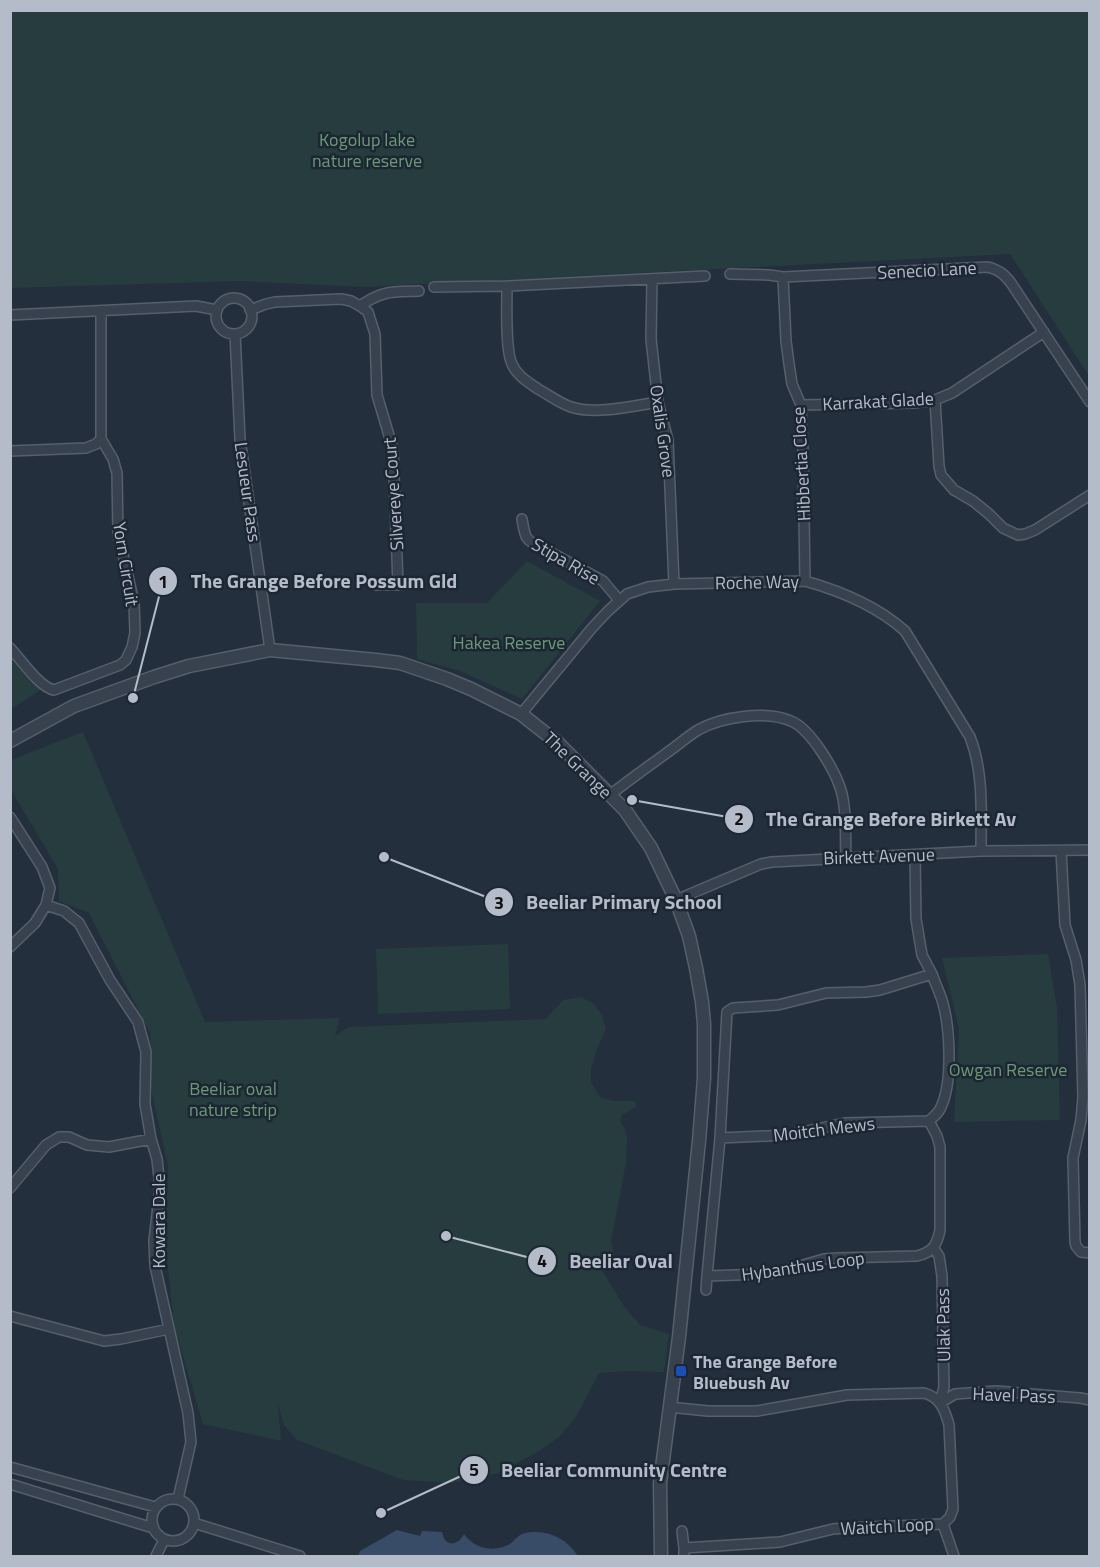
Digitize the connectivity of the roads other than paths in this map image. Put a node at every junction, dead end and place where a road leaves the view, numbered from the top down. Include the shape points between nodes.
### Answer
1 (730, 274) dead end
2 (705, 276) dead end
3 (783, 277) junction
4 (652, 279) junction
5 (507, 286) junction
6 (435, 287) dead end
7 (419, 291) dead end
8 (360, 306) junction
9 (217, 310) junction
10 (250, 310) junction
11 (101, 311) junction
12 (10, 315) edge
13 (1044, 332) junction
14 (235, 334) junction
15 (935, 400) junction
16 (658, 402) junction
17 (1089, 402) edge
18 (801, 405) junction
19 (101, 439) junction
20 (10, 451) edge
21 (1089, 495) edge
22 (522, 519) dead end
23 (805, 581) junction
24 (416, 584) dead end
25 (674, 584) junction
26 (376, 585) dead end
27 (398, 585) junction
28 (619, 600) junction
29 (10, 648) edge
30 (270, 650) junction
31 (521, 714) junction
32 (10, 741) edge
33 (610, 795) junction
34 (10, 817) edge
35 (1089, 850) edge
36 (981, 851) junction
37 (1061, 851) junction
38 (915, 855) junction
39 (846, 858) junction
40 (676, 900) junction
41 (46, 905) junction
42 (10, 947) edge
43 (932, 974) junction
44 (1085, 984) edge
45 (929, 1121) junction
46 (151, 1138) junction
47 (720, 1138) junction
48 (10, 1188) edge
49 (934, 1249) junction
50 (1089, 1253) edge
51 (707, 1276) junction
52 (706, 1290) dead end
53 (10, 1316) edge
54 (169, 1329) junction
55 (1089, 1400) edge
56 (940, 1403) junction
57 (669, 1407) junction
58 (10, 1467) edge
59 (10, 1484) edge
60 (178, 1499) junction
61 (155, 1507) junction
62 (194, 1523) junction
63 (943, 1524) junction
64 (153, 1528) junction
65 (682, 1531) dead end
66 (164, 1540) junction
67 (684, 1552) edge
68 (156, 1557) edge
69 (300, 1557) edge
70 (661, 1557) edge
71 (954, 1557) edge

1 - 3 street, Senecio Lane
2 - 4 street
3 - 13 street, Senecio Lane via 988,267 1004,274
3 - 18 street, Hibbertia Close via 789,364
4 - 5 street
4 - 16 street, Oxalis Grove via 651,339
5 - 6 street
5 - 16 street via 509,352 511,363 524,380 562,403 582,409
7 - 8 street via 381,294
8 - 10 street via 341,299 266,304
8 - 27 street, Silvereye Court via 368,312 375,334 377,395 393,449
9 - 10 street via 229,299 246,303
9 - 11 street via 196,306
9 - 14 street via 219,327
10 - 14 street via 249,326
11 - 12 street
11 - 19 street, Yorn Circuit
13 - 15 street, Karrakat Glade via 952,393
13 - 17 street, Senecio Lane
14 - 30 street, Lesueur Pass via 240,439
15 - 18 street, Karrakat Glade
15 - 21 street via 941,475 954,490 1010,532 1025,534 1035,530
16 - 25 street, Oxalis Grove via 670,458
18 - 23 street, Hibbertia Close
19 - 20 street via 86,448
19 - 29 street, Yorn Circuit via 117,473 118,533 134,602 135,633 130,654 120,665 54,690 42,684
22 - 28 street, Stipa Rise via 525,536 531,542 603,581
23 - 25 street, Roche Way
23 - 36 street, Roche Way via 860,601 905,631 975,749 981,780
24 - 27 street
25 - 28 street, Roche Way via 648,587
26 - 27 street
28 - 31 street, Roche Way
30 - 31 street, The Grange via 400,663 471,689
30 - 32 street, The Grange via 154,677 74,706
31 - 33 street, The Grange via 559,744
33 - 39 street via 698,730 736,718 783,718 804,730 836,777 844,806
33 - 40 street, The Grange via 651,848
34 - 41 street via 42,867 50,888
35 - 37 street, Birkett Avenue
36 - 37 street, Birkett Avenue
36 - 38 street, Birkett Avenue
37 - 44 street via 1065,925
38 - 39 street, Birkett Avenue
38 - 43 street via 916,919 922,955
39 - 40 street, Birkett Avenue via 761,864
40 - 57 street, The Grange via 696,968 705,1047 698,1153
41 - 42 street via 35,923
41 - 46 street, Kowara Dale via 64,911 79,923 138,1022 146,1052 145,1104
43 - 45 street via 946,1018 949,1061 943,1105
43 - 47 street via 880,990 826,993 778,1005 729,1010
44 - 50 street via 1083,1097 1073,1158 1075,1242 1078,1250
45 - 47 street, Moitch Mews via 845,1123 788,1135
45 - 49 street via 940,1147 940,1230
46 - 48 street via 109,1147 59,1137 46,1145
46 - 54 street, Kowara Dale via 160,1186 155,1266
47 - 51 street
49 - 51 street, Hybanthus Loop via 917,1256 824,1259 767,1274
49 - 56 street, Ulak Pass via 942,1276 944,1388
51 - 52 street
53 - 54 street via 104,1341
54 - 60 street, Kowara Dale via 188,1413 190,1442
55 - 56 street, Havel Pass via 996,1391 955,1394
56 - 57 street via 924,1393 847,1395 758,1411
56 - 63 street, Waitch Loop via 949,1425 953,1500 952,1514
57 - 70 street, The Grange via 660,1483
58 - 61 street
59 - 64 street
60 - 61 street via 170,1498
60 - 62 street via 192,1509
61 - 64 street
62 - 66 street via 182,1540
62 - 69 street
63 - 67 street, Waitch Loop via 833,1529 780,1542
63 - 71 street
64 - 66 street
65 - 67 street, Waitch Loop
66 - 68 street

